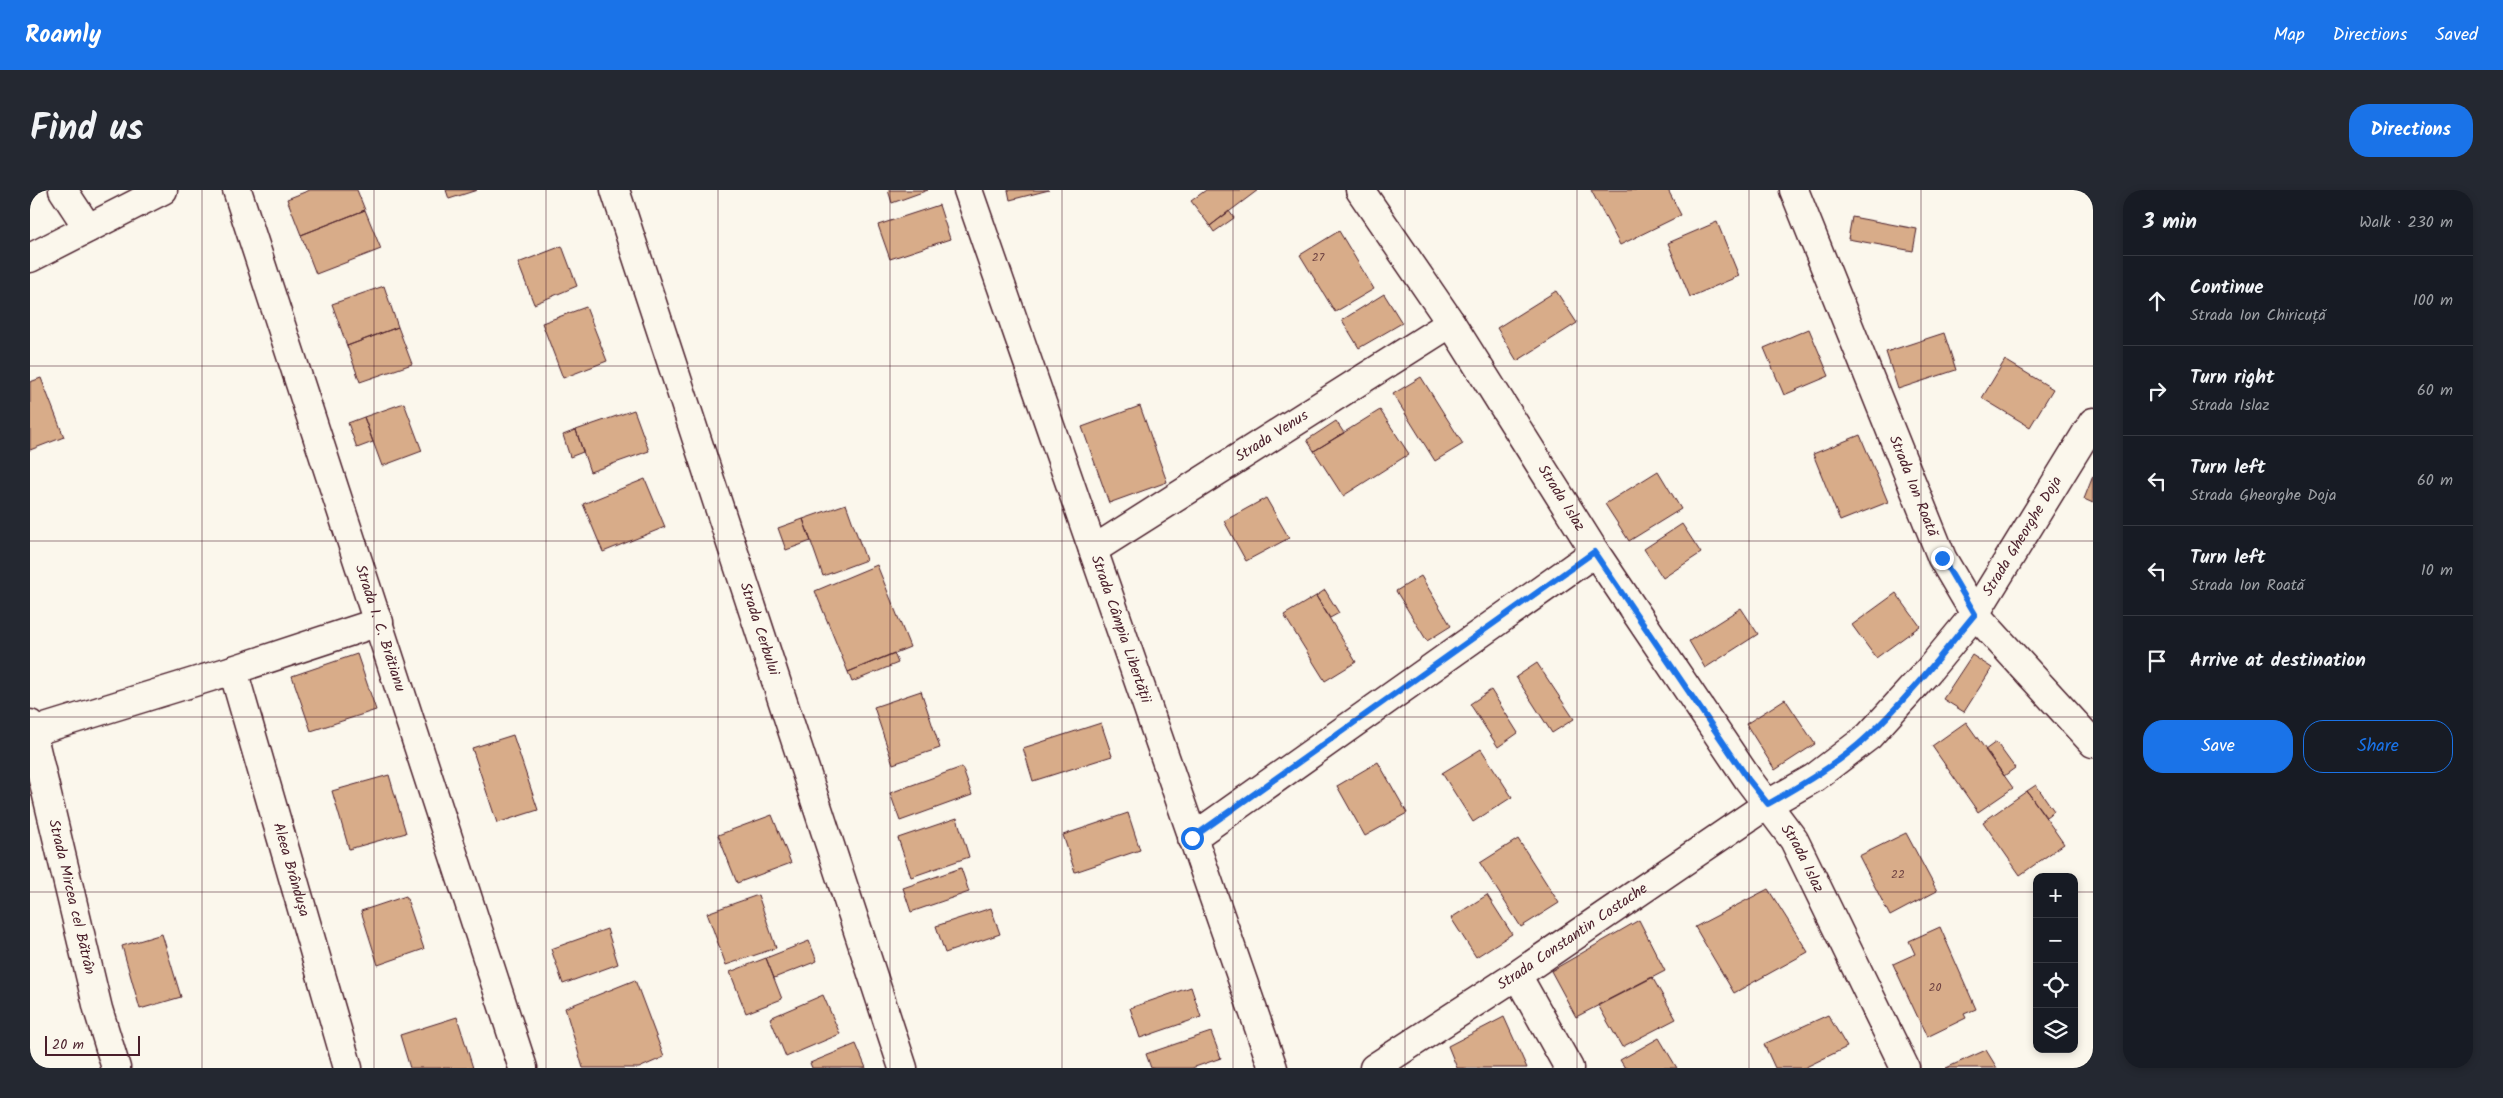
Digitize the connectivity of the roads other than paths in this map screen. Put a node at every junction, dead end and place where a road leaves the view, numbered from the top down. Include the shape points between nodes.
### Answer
1 (63, 190) edge
2 (163, 190) edge
3 (237, 190) edge
4 (615, 190) edge
5 (968, 190) edge
6 (1360, 190) edge
7 (1794, 190) edge
8 (88, 228) junction
9 (30, 258) edge
10 (1451, 324) junction
11 (2093, 422) edge
12 (1093, 550) junction
13 (1594, 552) junction
14 (1975, 614) junction
15 (379, 622) junction
16 (233, 670) junction
17 (31, 728) edge
18 (2088, 731) edge
19 (1768, 804) junction
20 (1192, 838) junction
21 (1517, 975) junction
22 (116, 1068) edge
23 (348, 1068) edge
24 (523, 1068) edge
25 (903, 1068) edge
26 (1273, 1068) edge
27 (1374, 1068) edge
28 (1569, 1068) edge
29 (1905, 1068) edge

1 - 8 street
2 - 8 street
3 - 15 street, Strada I. C. Brătianu
4 - 25 street, Strada Cerbului
5 - 12 street, Strada Câmpia Libertății
6 - 10 street, Strada Islaz
7 - 14 street, Strada Ion Roată via 1942,558
8 - 9 street
10 - 12 street, Strada Venus
10 - 13 street, Strada Islaz
11 - 14 street, Strada Gheorghe Doja
12 - 20 street, Strada Câmpia Libertății
13 - 19 street, Strada Islaz
13 - 20 street
14 - 18 street, Strada Ion Roată
14 - 19 street, Strada Gheorghe Doja via 1869,736 1814,778
15 - 16 street
15 - 24 street, Strada I. C. Brătianu
16 - 17 street
16 - 23 street, Aleea Brândușa
17 - 22 street, Strada Mircea cel Bătrân via 98,1009
19 - 21 street, Strada Constantin Costache
19 - 29 street, Strada Islaz via 1794,840
20 - 26 street, Strada Câmpia Libertății
21 - 27 street, Strada Constantin Costache
21 - 28 street

